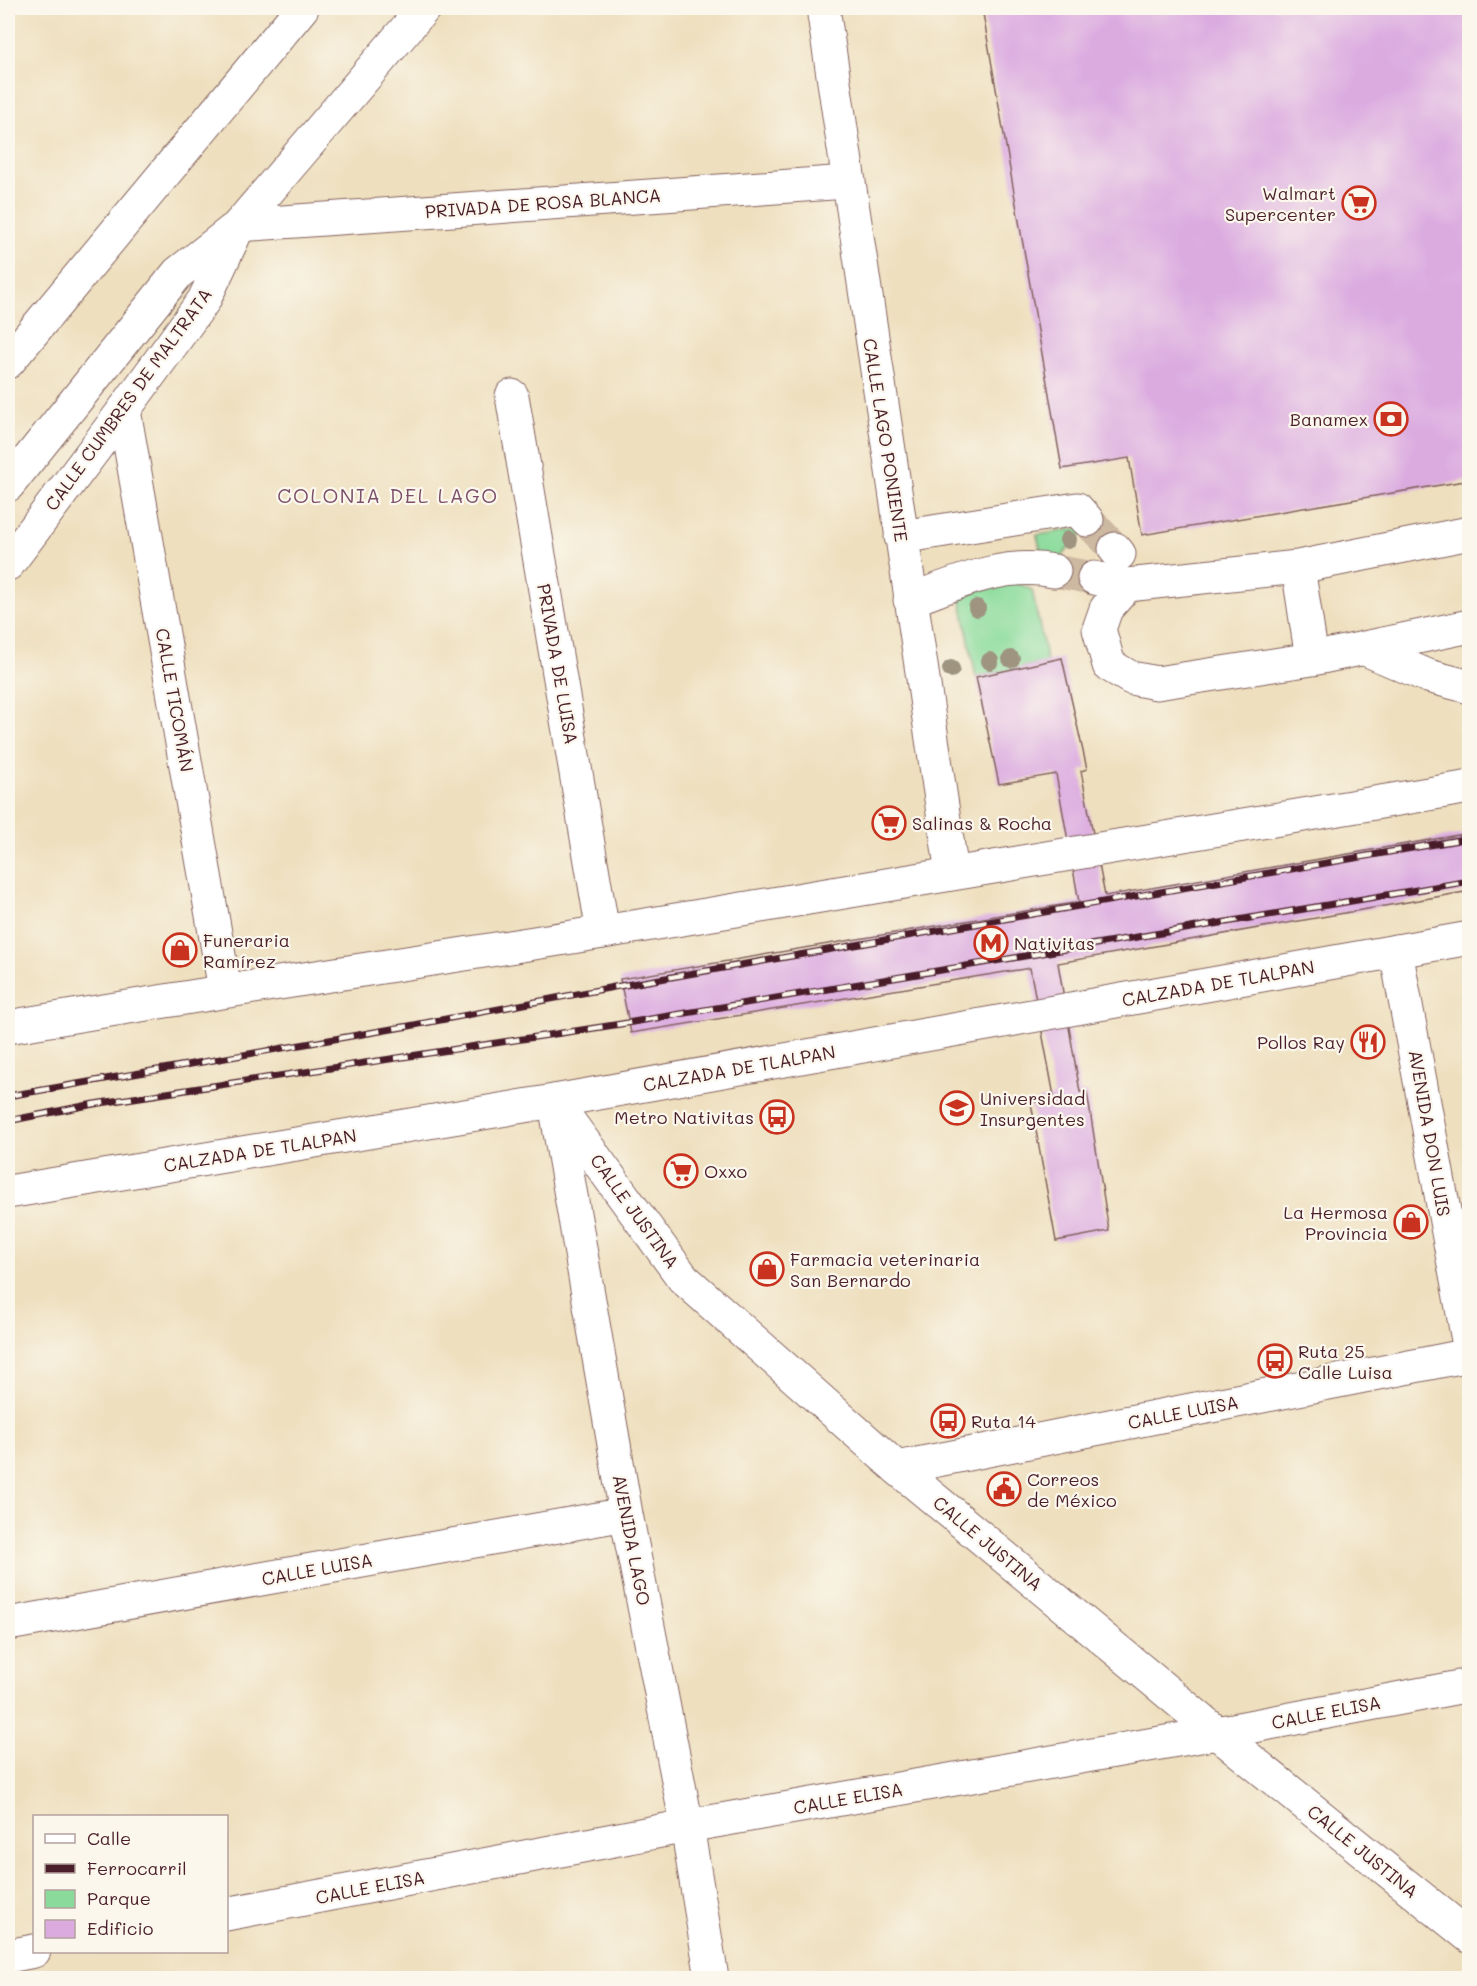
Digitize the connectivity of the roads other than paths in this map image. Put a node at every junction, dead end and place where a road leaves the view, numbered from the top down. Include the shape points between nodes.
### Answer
1 (303, 8) edge
2 (424, 8) edge
3 (822, 8) edge
4 (847, 182) junction
5 (239, 225) junction
6 (8, 362) edge
7 (512, 396) dead end
8 (124, 410) junction
9 (8, 484) edge
10 (1087, 520) tunnel mouth
11 (1470, 533) edge
12 (901, 537) junction
13 (8, 564) edge
14 (1298, 567) junction
15 (1054, 571) tunnel mouth
16 (1094, 578) tunnel mouth
17 (1127, 585) junction
18 (910, 600) junction
19 (1470, 626) edge
20 (1363, 648) junction
21 (1312, 659) junction
22 (1470, 687) edge
23 (1470, 788) edge
24 (952, 873) junction
25 (603, 932) junction
26 (1470, 938) edge
27 (1396, 951) junction
28 (225, 990) junction
29 (8, 1023) edge
30 (554, 1101) junction
31 (8, 1192) edge
32 (1470, 1353) edge
33 (897, 1468) junction
34 (626, 1514) junction
35 (8, 1624) edge
36 (1470, 1685) edge
37 (1217, 1733) junction
38 (687, 1826) junction
39 (228, 1914) edge
40 (1470, 1937) edge
41 (33, 1951) edge
42 (8, 1956) edge
43 (712, 1978) edge

1 - 6 main road
2 - 5 main road, CALLE CUMBRES DE MALTRATA
3 - 4 main road, CALLE LAGO PONIENTE
4 - 5 main road, PRIVADA DE ROSA BLANCA
4 - 12 main road, CALLE LAGO PONIENTE
5 - 8 main road, CALLE CUMBRES DE MALTRATA via 204,300
5 - 9 main road via 178,273
7 - 25 main road, PRIVADA DE LUISA
8 - 13 main road, CALLE CUMBRES DE MALTRATA
8 - 28 main road, CALLE TICOMÁN
10 - 12 main road via 1077,509
11 - 14 main road
12 - 18 main road, CALLE LAGO PONIENTE
14 - 17 main road
14 - 21 main road
15 - 18 main road via 1000,570
16 - 17 main road
17 - 21 main road via 1106,609 1099,629 1109,665 1131,678 1157,683
18 - 24 main road, CALLE LAGO PONIENTE
19 - 20 main road
20 - 21 main road
20 - 22 main road via 1428,675
23 - 24 main road
24 - 25 main road
25 - 28 main road
26 - 27 main road, CALZADA DE TLALPAN
27 - 30 main road, CALZADA DE TLALPAN
27 - 32 main road, AVENIDA DON LUIS
28 - 29 main road
30 - 31 main road, CALZADA DE TLALPAN
30 - 33 main road, CALLE JUSTINA via 683,1278
30 - 34 main road, AVENIDA LAGO
32 - 33 main road, CALLE LUISA
33 - 37 main road, CALLE JUSTINA
34 - 35 main road, CALLE LUISA
34 - 38 main road, AVENIDA LAGO
36 - 37 main road, CALLE ELISA
37 - 38 main road, CALLE ELISA
37 - 40 main road, CALLE JUSTINA
38 - 39 main road, CALLE ELISA
38 - 43 main road, AVENIDA LAGO
41 - 42 main road

